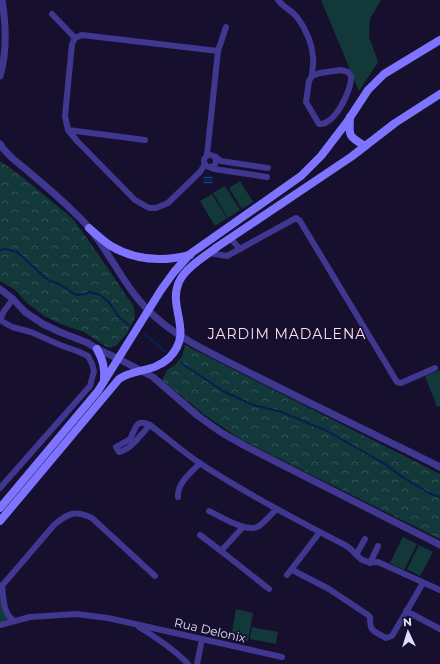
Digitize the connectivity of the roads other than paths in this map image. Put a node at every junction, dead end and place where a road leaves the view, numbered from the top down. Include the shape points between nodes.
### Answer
1 (2, 0) edge
2 (278, 0) edge
3 (52, 14) dead end
4 (226, 27) dead end
5 (75, 38) junction
6 (440, 40) edge
7 (218, 51) junction
8 (0, 76) edge
9 (312, 76) junction
10 (440, 94) edge
11 (337, 112) junction
12 (349, 119) junction
13 (68, 130) junction
14 (146, 140) dead end
15 (0, 144) edge
16 (365, 146) junction
17 (0, 155) edge
18 (10, 155) junction
19 (206, 155) junction
20 (216, 157) junction
21 (207, 166) junction
22 (268, 168) dead end
23 (267, 177) dead end
24 (89, 228) junction
25 (230, 238) junction
26 (240, 249) junction
27 (209, 253) junction
28 (190, 254) junction
29 (0, 289) edge
30 (13, 299) junction
31 (148, 310) junction
32 (0, 320) edge
33 (180, 336) junction
34 (97, 349) junction
35 (119, 359) junction
36 (435, 368) dead end
37 (142, 370) junction
38 (104, 383) junction
39 (150, 425) junction
40 (200, 463) junction
41 (440, 467) edge
42 (0, 488) edge
43 (178, 497) dead end
44 (0, 508) edge
45 (277, 509) junction
46 (209, 511) dead end
47 (0, 521) edge
48 (243, 527) junction
49 (320, 532) junction
50 (200, 535) dead end
51 (365, 539) dead end
52 (440, 545) edge
53 (378, 546) dead end
54 (220, 551) junction
55 (356, 555) junction
56 (370, 563) junction
57 (292, 569) junction
58 (288, 575) dead end
59 (155, 576) dead end
60 (423, 583) junction
61 (1, 586) edge
62 (269, 589) dead end
63 (440, 590) edge
64 (406, 611) junction
65 (14, 621) junction
66 (133, 624) junction
67 (0, 625) edge
68 (440, 628) edge
69 (202, 640) junction
70 (282, 657) dead end
71 (188, 664) edge
72 (197, 664) edge

1 - 8 street via 5,41
2 - 9 street via 296,16 304,28 314,58
3 - 5 street
4 - 7 street
5 - 7 street via 82,35
5 - 13 street via 72,44 65,116
6 - 12 main road via 384,74 368,90
7 - 19 street
9 - 11 street via 306,102 316,121 325,124
9 - 11 street via 341,70 351,76 346,97
10 - 16 main road
11 - 12 street
12 - 16 main road via 352,138
12 - 28 main road via 321,156 301,176
13 - 14 street
13 - 21 street via 135,200 149,208 168,203
15 - 18 street
16 - 25 main road
17 - 18 street
18 - 24 street
19 - 20 street
19 - 21 street via 204,160
20 - 21 street via 216,164 212,167
20 - 22 street via 221,161
21 - 23 street
24 - 28 main road via 111,246 132,256 165,260
24 - 31 street
25 - 26 street
25 - 27 main road
26 - 27 street via 227,256
26 - 36 street via 296,218 398,382
27 - 33 main road via 178,283 176,302 181,323
28 - 31 main road
29 - 30 street
30 - 32 street
30 - 34 street via 25,312 43,324
31 - 33 street
31 - 35 main road
32 - 42 street via 60,346 77,350 88,356 94,371 90,386
33 - 37 main road via 170,357 161,364
33 - 41 street
34 - 35 street
34 - 38 main road via 104,366
35 - 37 street
35 - 38 main road
37 - 47 main road via 127,374 119,380
37 - 52 street via 198,416 245,446
38 - 44 main road
39 - 39 street via 127,449 119,452 116,450 116,447 130,439 140,423
39 - 40 street
40 - 43 street via 180,485
40 - 45 street
45 - 48 street via 258,527
45 - 49 street
46 - 48 street
48 - 54 street
49 - 55 street via 352,549
49 - 57 street
50 - 54 street
51 - 55 street
53 - 56 street
54 - 62 street
55 - 56 street via 362,561
56 - 60 street via 378,562
57 - 58 street
57 - 64 street via 316,581 368,615 371,629 386,638 392,636
59 - 61 street via 92,518 83,513 73,513 54,525
60 - 63 street
60 - 64 street
61 - 65 street via 4,607
64 - 68 street
65 - 66 street, Rua Delonix via 30,617 76,614
65 - 67 street, Rua Delonix
66 - 69 street, Rua Delonix
66 - 71 street via 158,638
69 - 70 street, Rua Delonix
69 - 72 street

